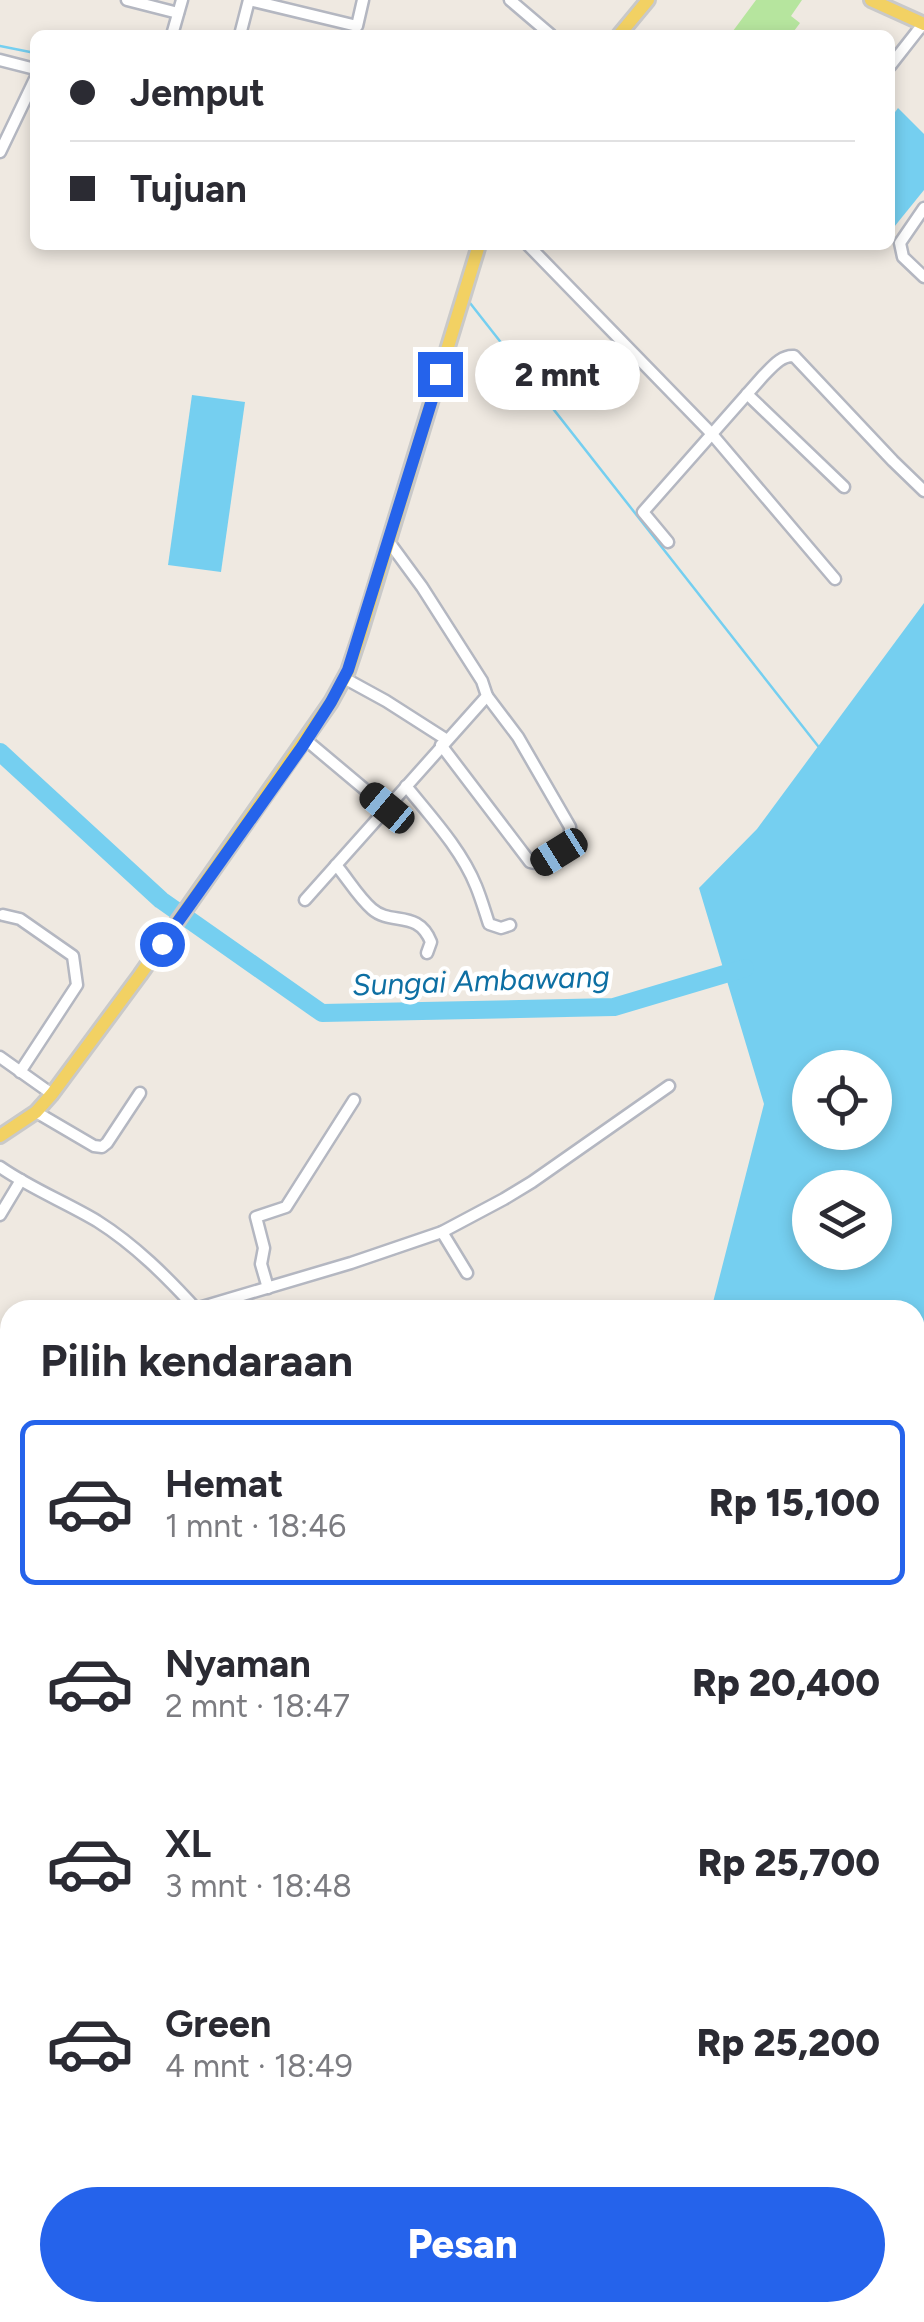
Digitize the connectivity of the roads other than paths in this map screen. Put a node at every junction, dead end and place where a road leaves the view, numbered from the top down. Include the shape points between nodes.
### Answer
1 (127, 0) edge
2 (182, 0) edge
3 (249, 0) edge
4 (306, 0) edge
5 (363, 0) edge
6 (510, 0) edge
7 (648, 0) edge
8 (871, 0) edge
9 (178, 13) junction
10 (302, 13) junction
11 (923, 24) edge
12 (173, 30) edge
13 (241, 30) edge
14 (545, 30) edge
15 (622, 30) edge
16 (0, 60) edge
17 (895, 60) edge
18 (30, 68) edge
19 (30, 89) edge
20 (3, 140) edge
21 (0, 152) edge
22 (924, 208) edge
23 (477, 250) edge
24 (533, 250) edge
25 (924, 278) edge
26 (747, 394) junction
27 (711, 433) junction
28 (844, 488) dead end
29 (924, 491) edge
30 (389, 542) junction
31 (668, 542) dead end
32 (835, 579) dead end
33 (344, 678) junction
34 (487, 696) junction
35 (306, 740) junction
36 (444, 742) junction
37 (406, 786) junction
38 (387, 808) junction
39 (336, 865) junction
40 (306, 900) dead end
41 (3, 915) dead end
42 (510, 925) dead end
43 (426, 952) dead end
44 (0, 1057) edge
45 (20, 1072) junction
46 (669, 1086) dead end
47 (140, 1093) dead end
48 (52, 1094) junction
49 (354, 1100) dead end
50 (36, 1112) junction
51 (0, 1136) edge
52 (0, 1167) edge
53 (21, 1180) junction
54 (0, 1215) edge
55 (442, 1232) junction
56 (467, 1273) dead end
57 (268, 1288) junction
58 (187, 1300) edge
59 (228, 1300) edge

1 - 9 street
2 - 9 street
3 - 10 street
3 - 13 street
4 - 10 street
5 - 10 street via 357,26
6 - 14 street
7 - 15 main road
8 - 11 main road
9 - 12 street
11 - 17 street
16 - 18 street
19 - 20 street
20 - 21 street
22 - 25 street via 900,243 903,257
23 - 30 main road
24 - 27 street
26 - 27 street
26 - 28 street
26 - 29 street via 776,364 794,356
27 - 31 street via 642,512
27 - 32 street
30 - 33 main road
30 - 34 street
33 - 35 main road
33 - 36 street
34 - 36 street
34 - 36 street via 570,826 570,840 559,852 540,864 530,862
35 - 38 street
35 - 48 main road
36 - 37 street
37 - 38 street
37 - 42 street via 476,883 489,924
38 - 39 street
39 - 40 street
39 - 43 street via 375,911 422,928 431,942
41 - 45 street via 20,918 73,956 76,985
44 - 45 street
45 - 48 street
46 - 55 street via 515,1192
47 - 50 street via 102,1147
48 - 50 main road
49 - 57 street via 286,1207 256,1217
50 - 51 main road
52 - 53 street
53 - 54 street
53 - 58 street via 129,1244
55 - 56 street
55 - 57 street
57 - 59 street

